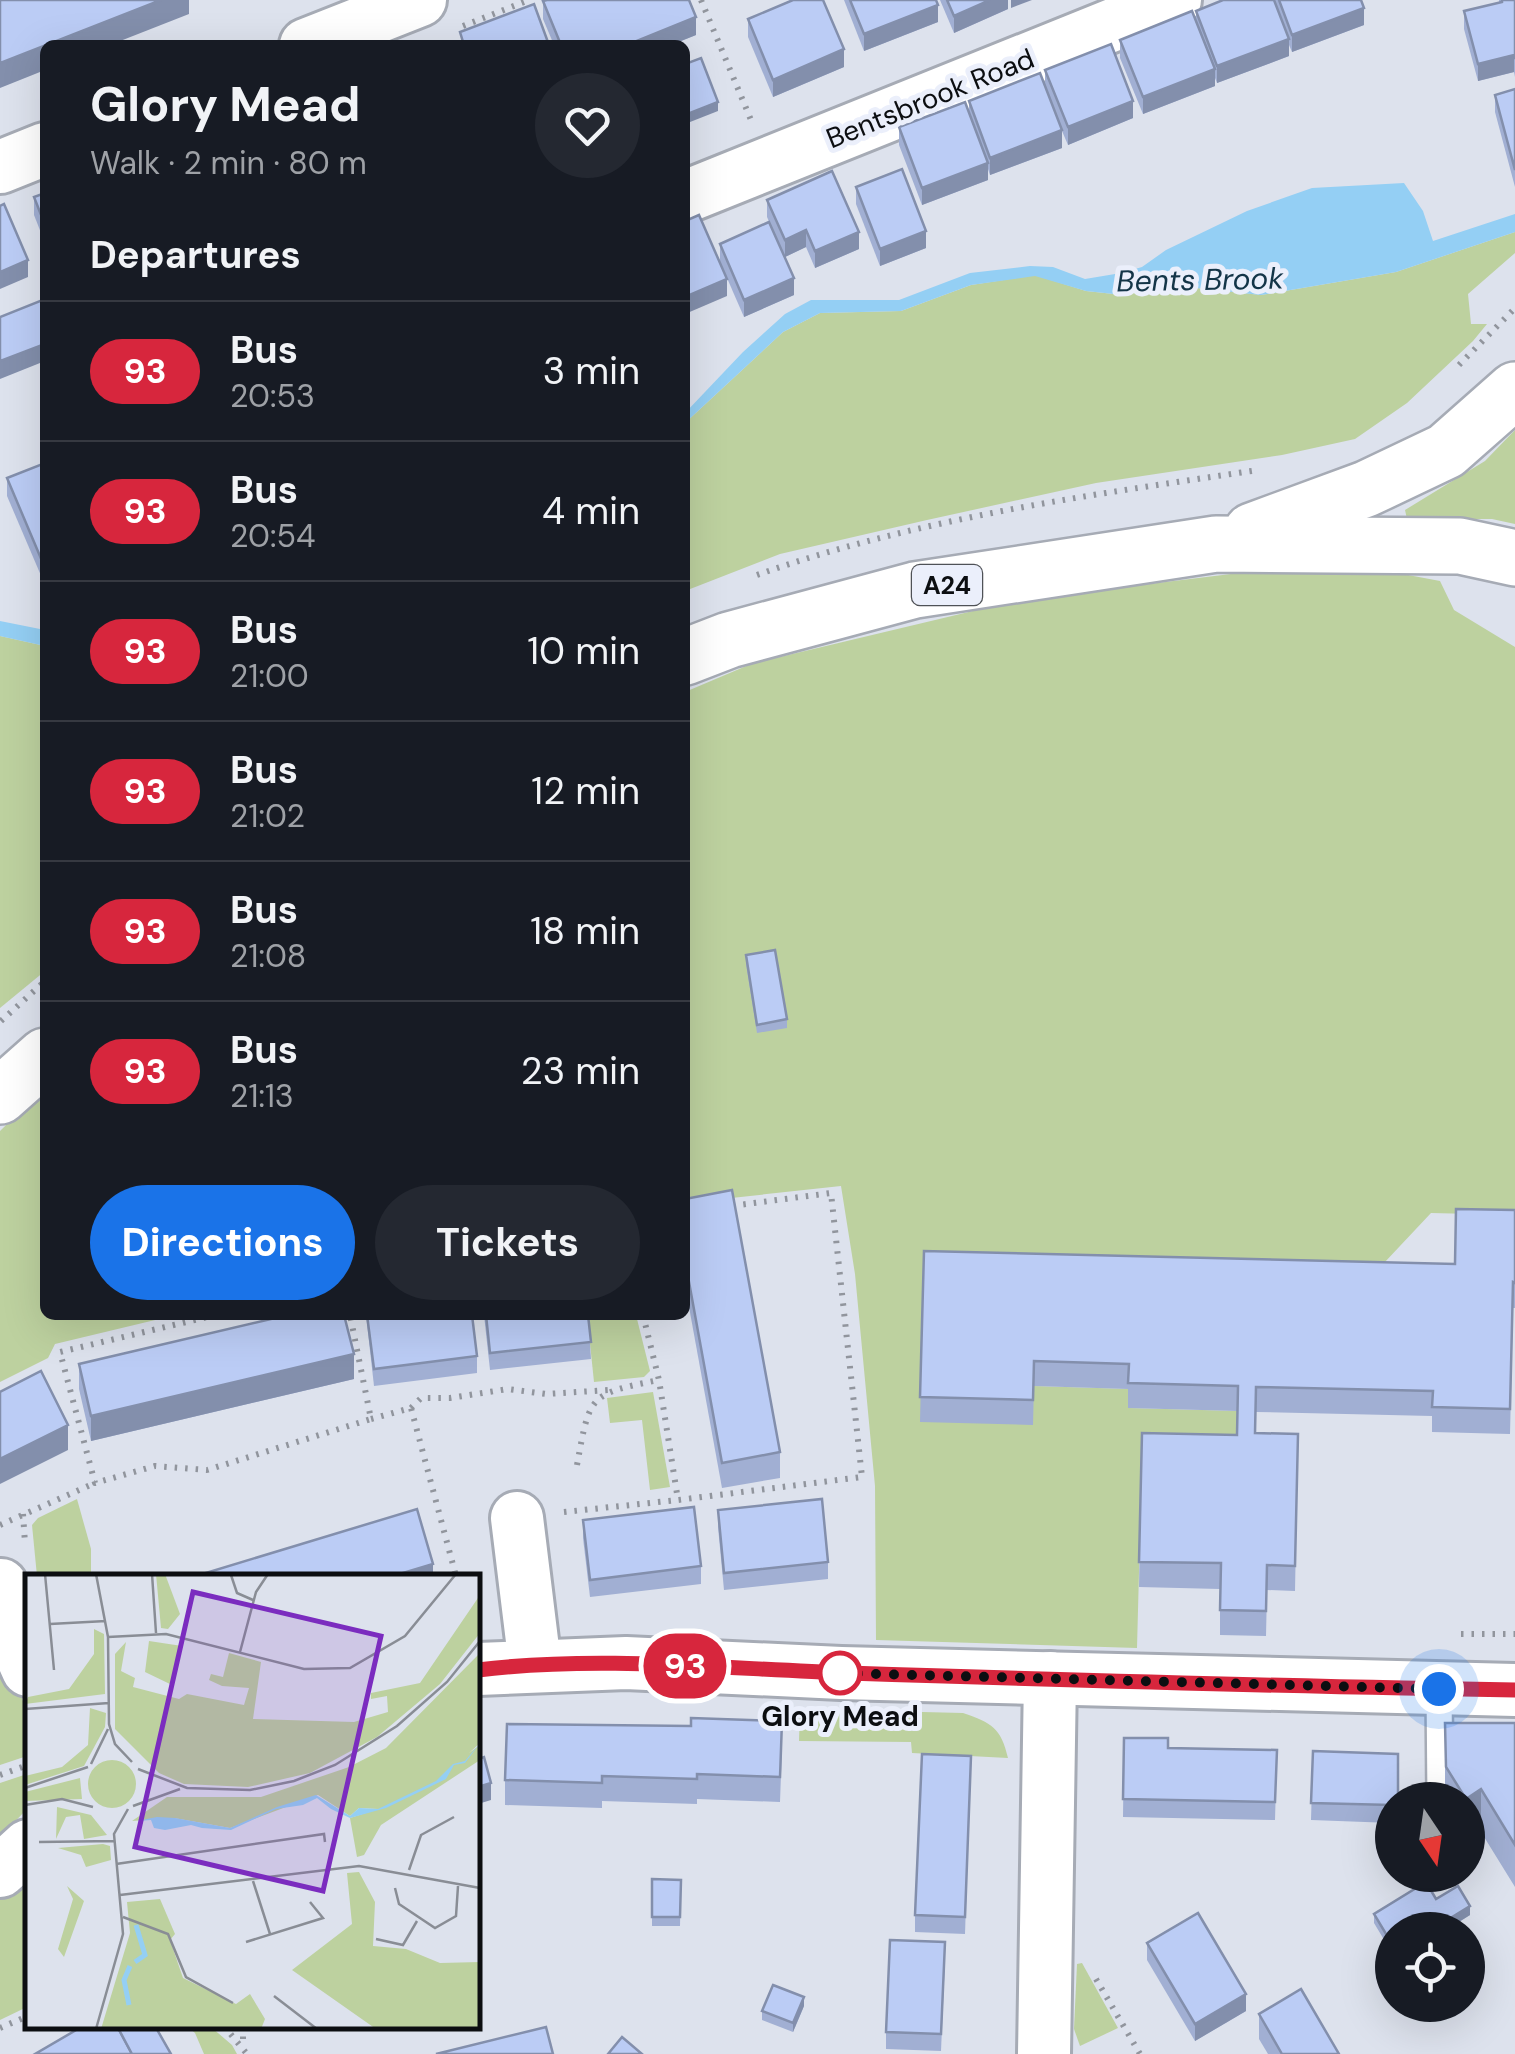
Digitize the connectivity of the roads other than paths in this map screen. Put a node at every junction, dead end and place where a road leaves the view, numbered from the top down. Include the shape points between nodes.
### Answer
1 (1175, 0) edge
2 (434, 16) edge
3 (328, 40) edge
4 (40, 151) edge
5 (0, 167) edge
6 (690, 195) edge
7 (1515, 390) edge
8 (1216, 544) junction
9 (1515, 558) edge
10 (690, 655) edge
11 (40, 1060) edge
12 (0, 1096) edge
13 (517, 1518) road end
14 (1, 1585) edge
15 (25, 1663) edge
16 (535, 1664) junction
17 (480, 1670) edge
18 (1050, 1678) junction
19 (1439, 1689) junction
20 (1515, 1690) edge
21 (1440, 1782) edge
22 (25, 1849) edge
23 (0, 1871) edge
24 (1044, 2054) edge

1 - 6 street, Bentsbrook Road
2 - 3 street
4 - 5 street
7 - 8 highway, A24 via 1446,451 1366,489
8 - 9 highway, A24 via 1460,546
8 - 10 highway, A24 via 915,590
11 - 12 highway
13 - 16 street
14 - 15 street via 8,1625
16 - 17 street
16 - 18 street
18 - 19 street
18 - 24 street
19 - 20 street
19 - 21 lane
22 - 23 street

